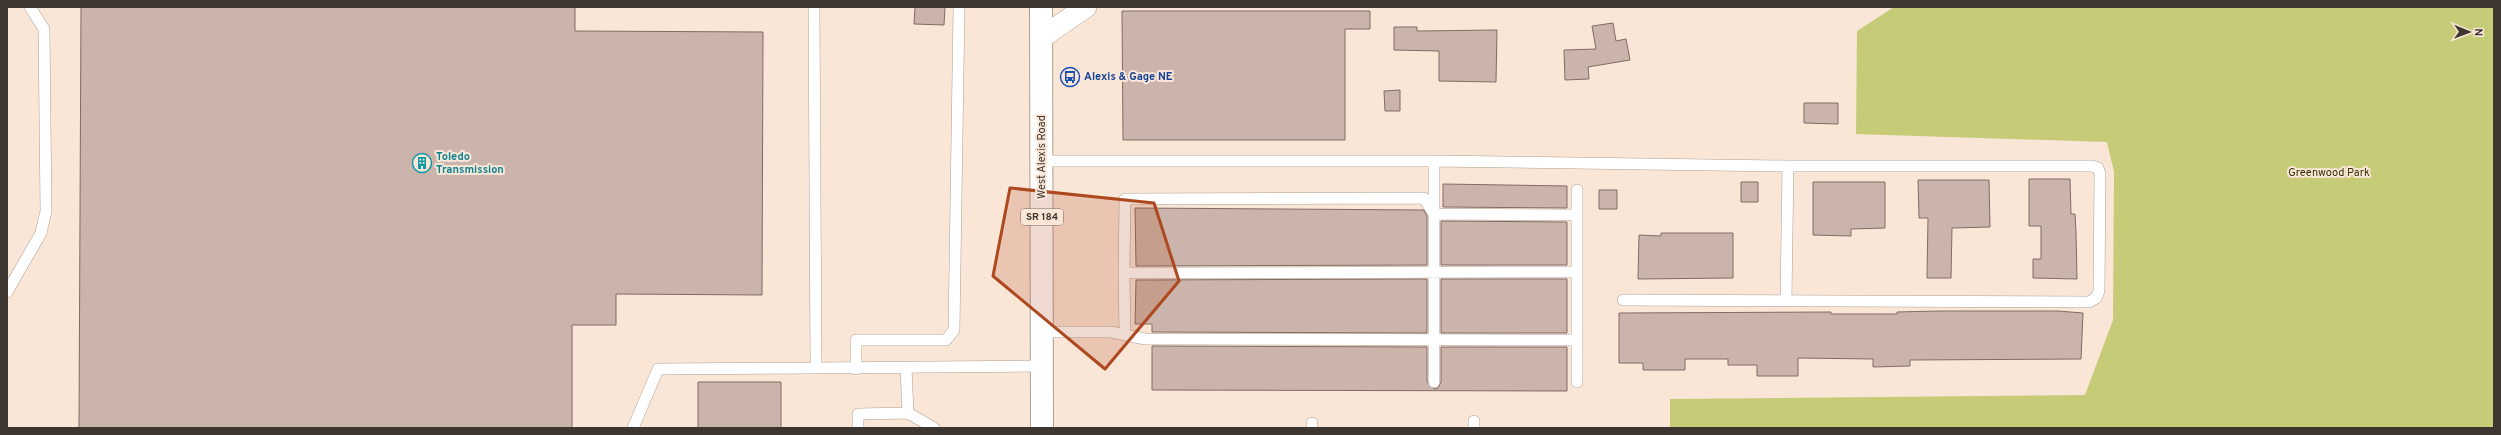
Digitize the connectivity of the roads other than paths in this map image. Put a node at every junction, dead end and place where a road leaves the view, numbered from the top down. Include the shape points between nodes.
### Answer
1 (30, 7) edge
2 (814, 7) edge
3 (959, 7) edge
4 (1041, 7) edge
5 (1086, 7) edge
6 (1041, 38) junction
7 (1434, 160) junction
8 (1042, 161) junction
9 (1788, 166) junction
10 (1577, 190) dead end
11 (1434, 214) junction
12 (1577, 215) junction
13 (1434, 272) junction
14 (1577, 272) junction
15 (1124, 273) junction
16 (7, 292) edge
17 (1623, 300) dead end
18 (1786, 300) junction
19 (1042, 332) junction
20 (1125, 335) junction
21 (1434, 339) junction
22 (1577, 340) junction
23 (1042, 366) junction
24 (816, 368) junction
25 (906, 368) junction
26 (856, 369) junction
27 (1434, 382) dead end
28 (1577, 382) dead end
29 (908, 413) junction
30 (633, 428) edge
31 (858, 428) edge
32 (934, 428) edge
33 (1042, 428) edge

1 - 16 lane via 44,29 46,210 41,234
2 - 24 lane
3 - 26 lane via 954,330 946,340 856,340
4 - 6 main road, West Alexis Road / SR 184
5 - 6 street
6 - 8 main road, West Alexis Road / SR 184
7 - 8 lane
7 - 9 lane
7 - 11 lane
8 - 19 main road, West Alexis Road / SR 184
9 - 18 lane
9 - 18 lane via 2098,168 2100,291 2096,298 2089,302
10 - 12 lane
11 - 12 lane
11 - 13 lane
11 - 15 lane via 1424,198 1125,198
12 - 14 lane
13 - 14 lane
13 - 15 lane
13 - 21 lane
14 - 22 lane
15 - 20 lane
17 - 18 lane
19 - 20 lane via 1111,332
19 - 23 main road, West Alexis Road / SR 184
20 - 21 lane via 1145,339
21 - 22 lane
21 - 27 lane
22 - 28 lane
23 - 25 lane
23 - 33 main road, West Alexis Road / SR 184
24 - 26 lane
24 - 30 lane via 658,369
25 - 26 lane
25 - 29 lane
29 - 31 lane via 858,414
29 - 32 lane

